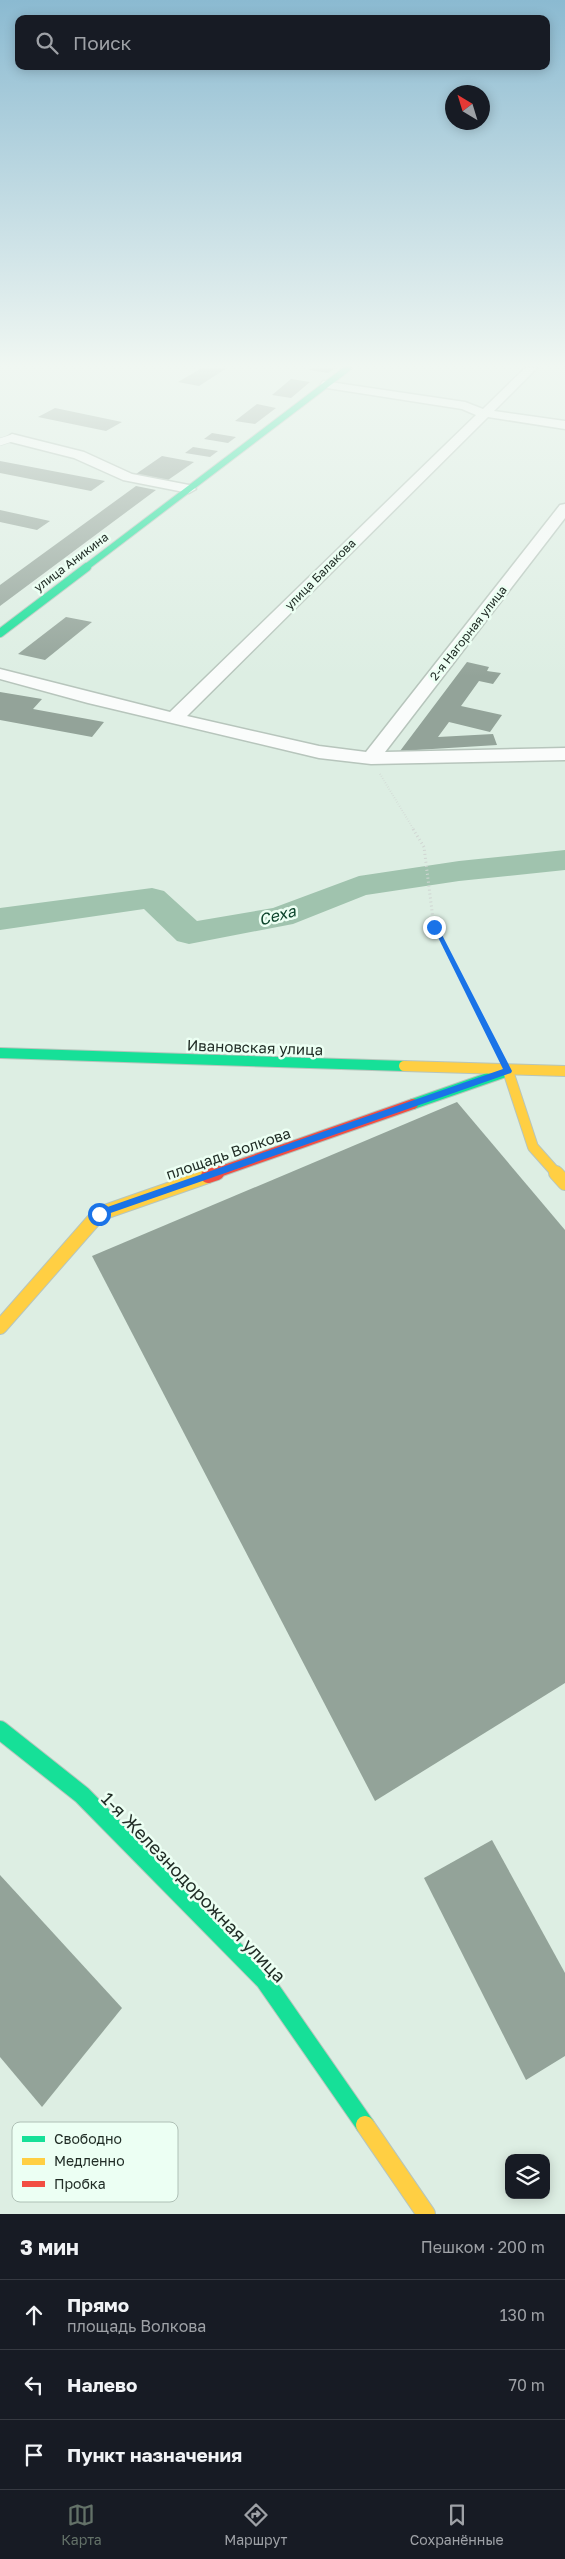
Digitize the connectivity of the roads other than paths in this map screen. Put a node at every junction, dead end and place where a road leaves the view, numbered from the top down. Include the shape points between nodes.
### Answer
1 (115, 471) edge
2 (212, 471) edge
3 (424, 471) edge
4 (189, 489) junction
5 (565, 508) edge
6 (0, 633) edge
7 (0, 674) edge
8 (174, 718) junction
9 (565, 754) edge
10 (371, 758) junction
11 (0, 1053) edge
12 (508, 1071) junction
13 (565, 1071) edge
14 (565, 1184) edge
15 (0, 1327) edge
16 (0, 1730) edge
17 (426, 2214) edge

1 - 4 street via 128,477
2 - 4 street, улица Аникина
3 - 8 street, улица Балакова
4 - 6 street, улица Аникина
5 - 10 street, 2-я Нагорная улица
7 - 8 street
8 - 10 street via 273,743
9 - 10 street
11 - 12 street, Ивановская улица
12 - 13 street, Ивановская улица
12 - 14 street via 533,1147
12 - 15 street, площадь Волкова via 99,1214
16 - 17 street, 1-я Железнодорожная улица via 82,1795 265,1981

